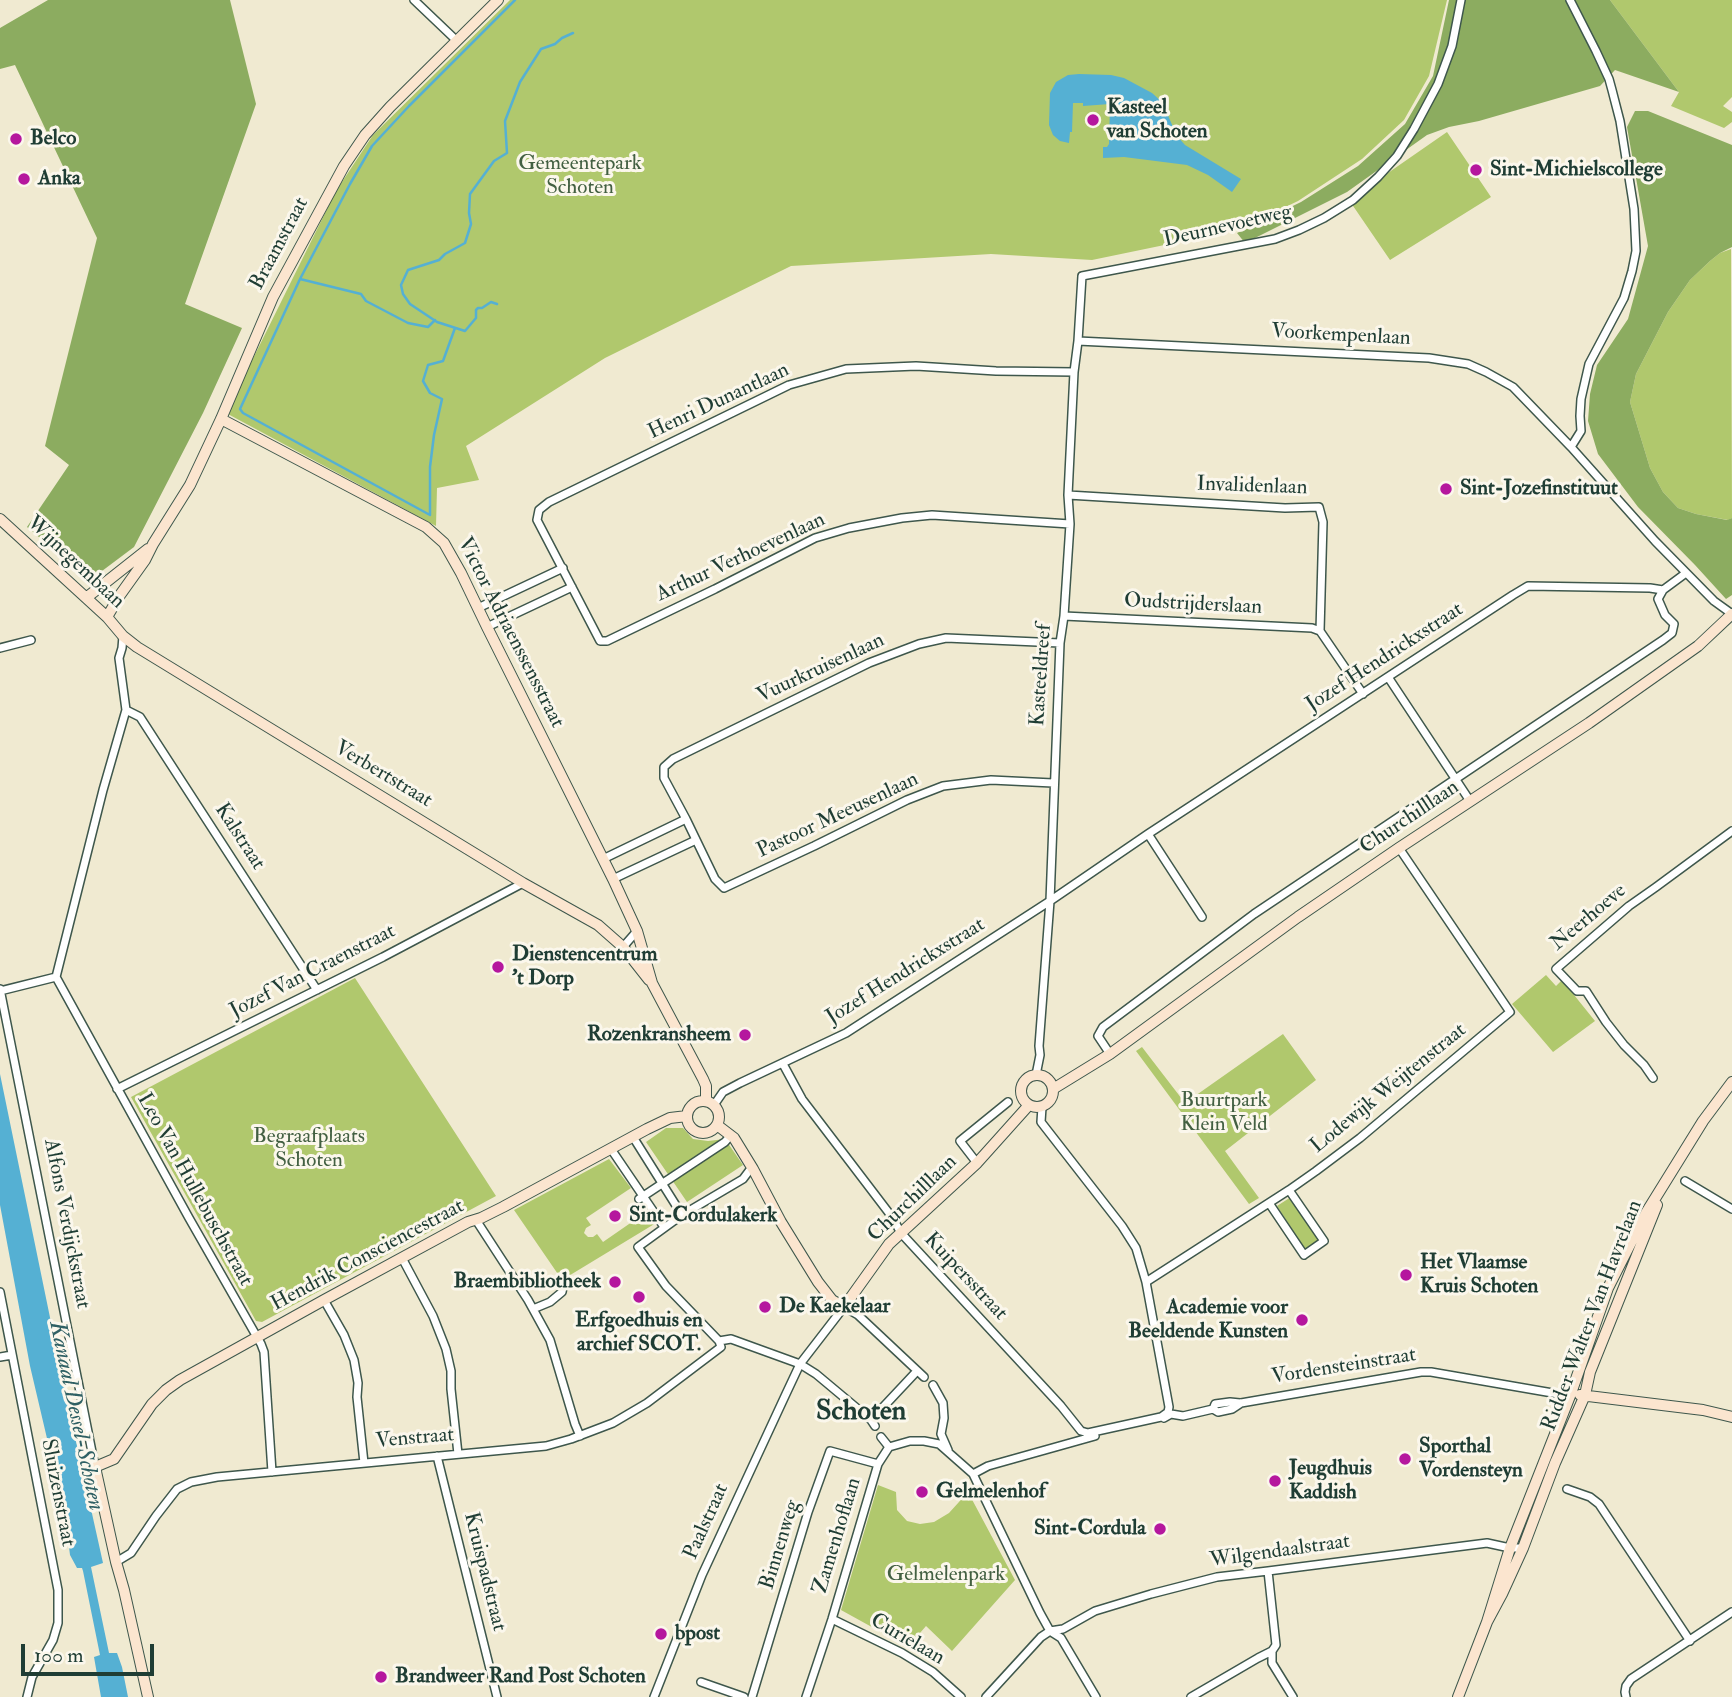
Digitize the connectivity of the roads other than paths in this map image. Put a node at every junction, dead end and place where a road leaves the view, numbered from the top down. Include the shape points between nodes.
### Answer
1 (414, 0) edge
2 (498, 0) edge
3 (1461, 0) edge
4 (1570, 0) edge
5 (456, 40) junction
6 (1082, 276) joint
7 (1079, 341) junction
8 (1074, 372) junction
9 (222, 419) junction
10 (1571, 447) junction
11 (1068, 495) junction
12 (0, 520) edge
13 (1070, 524) junction
14 (563, 568) junction
15 (131, 570) junction
16 (1686, 573) junction
17 (572, 587) junction
18 (1663, 590) junction
19 (86, 598) junction
20 (478, 608) junction
21 (1732, 614) edge
22 (1064, 616) junction
23 (107, 617) junction
24 (486, 627) junction
25 (1320, 631) junction
26 (123, 636) junction
27 (31, 640) dead end
28 (600, 641) joint
29 (1060, 643) junction
30 (0, 648) edge
31 (1388, 677) junction
32 (1363, 694) junction
33 (126, 710) junction
34 (1456, 780) junction
35 (1053, 783) junction
36 (1470, 801) junction
37 (686, 818) junction
38 (1732, 831) edge
39 (1148, 834) junction
40 (696, 840) junction
41 (1399, 848) junction
42 (603, 859) junction
43 (613, 879) junction
44 (523, 883) junction
45 (724, 888) joint
46 (1050, 901) junction
47 (1202, 917) dead end
48 (637, 931) junction
49 (622, 947) junction
50 (56, 977) junction
51 (652, 983) junction
52 (0, 990) edge
53 (317, 990) junction
54 (1110, 1054) junction
55 (783, 1064) junction
56 (1036, 1075) junction
57 (1653, 1078) dead end
58 (1732, 1082) edge
59 (117, 1089) junction
60 (1053, 1089) junction
61 (1008, 1102) dead end
62 (710, 1103) junction
63 (1029, 1105) junction
64 (1042, 1107) junction
65 (687, 1116) junction
66 (718, 1125) junction
67 (731, 1135) junction
68 (633, 1137) junction
69 (611, 1149) junction
70 (977, 1163) junction
71 (753, 1169) junction
72 (1668, 1179) junction
73 (1685, 1181) dead end
74 (663, 1183) junction
75 (1289, 1190) junction
76 (641, 1198) junction
77 (1269, 1203) junction
78 (1732, 1209) edge
79 (682, 1215) junction
80 (476, 1220) junction
81 (664, 1227) junction
82 (901, 1233) junction
83 (402, 1258) junction
84 (1146, 1282) junction
85 (563, 1287) dead end
86 (0, 1292) edge
87 (324, 1300) junction
88 (844, 1307) junction
89 (533, 1309) junction
90 (257, 1336) junction
91 (719, 1341) junction
92 (12, 1355) junction
93 (0, 1357) edge
94 (800, 1364) junction
95 (917, 1371) junction
96 (924, 1377) dead end
97 (933, 1385) dead end
98 (1585, 1395) junction
99 (1570, 1396) junction
100 (1732, 1417) edge
101 (580, 1436) junction
102 (881, 1437) dead end
103 (889, 1447) junction
104 (948, 1450) junction
105 (458, 1454) junction
106 (436, 1456) junction
107 (364, 1463) junction
108 (878, 1464) junction
109 (95, 1467) junction
110 (272, 1472) junction
111 (973, 1474) junction
112 (1567, 1489) dead end
113 (1510, 1548) junction
114 (1523, 1548) junction
115 (116, 1562) junction
116 (1268, 1571) junction
117 (1732, 1612) edge
118 (832, 1619) junction
119 (1488, 1622) junction
120 (1050, 1631) junction
121 (1690, 1641) junction
122 (1272, 1651) junction
123 (701, 1682) dead end
124 (27, 1697) edge
125 (148, 1697) edge
126 (497, 1697) edge
127 (654, 1697) edge
128 (744, 1697) edge
129 (752, 1697) edge
130 (806, 1697) edge
131 (961, 1697) edge
132 (986, 1697) edge
133 (1096, 1697) edge
134 (1191, 1697) edge
135 (1293, 1697) edge
136 (1458, 1697) edge
137 (1626, 1697) edge

1 - 5 street
2 - 5 street, Braamstraat
3 - 6 street, Deurnevoetweg via 1438,85 1414,130 1397,156 1353,200 1275,239
4 - 10 street via 1612,90 1634,209 1636,251 1624,298 1589,365 1581,399 1581,431
5 - 9 street, Braamstraat via 365,135 344,166 272,297
6 - 7 street, Kasteeldreef
7 - 8 street, Kasteeldreef
7 - 10 street, Voorkempenlaan via 1429,358 1468,364 1513,387
8 - 11 street, Kasteeldreef
8 - 14 street, Henri Dunantlaan via 916,366 846,369 789,385 549,502 537,520
9 - 15 street, Braamstraat via 190,485 145,560
9 - 20 street, Victor Adriaenssensstraat via 426,527 444,543
10 - 16 street, Voorkempenlaan
11 - 13 street, Kasteeldreef
11 - 25 street, Invalidenlaan via 1319,507 1323,522
12 - 19 street, Wijnegembaan
13 - 22 street, Kasteeldreef
13 - 28 street, Arthur Verhoevenlaan via 932,515 849,528 816,538
14 - 17 street, Henri Dunantlaan
14 - 20 street
15 - 19 street, Braamstraat
15 - 23 street, Braamstraat
16 - 18 street
16 - 21 street, Voorkempenlaan
17 - 24 street
17 - 28 street, Henri Dunantlaan
18 - 31 street, Jozef Hendrickxstraat via 1528,586
18 - 34 street, Churchilllaan via 1658,599 1674,624 1672,633
19 - 23 street, Wijnegembaan
20 - 24 street, Victor Adriaenssensstraat
21 - 36 street, Churchilllaan via 1698,646
22 - 25 street, Oudstrijderslaan
22 - 29 street, Kasteeldreef
23 - 26 street, Wijnegembaan
24 - 42 street, Victor Adriaenssensstraat
25 - 32 street
26 - 33 street via 119,658
26 - 44 street, Verbertstraat
27 - 30 street
29 - 35 street, Kasteeldreef
29 - 37 street, Vuurkruisenlaan via 946,638 869,663 673,759 664,767 664,778
31 - 32 street, Jozef Hendrickxstraat
31 - 34 street
32 - 39 street, Jozef Hendrickxstraat
33 - 50 street
33 - 53 street, Kalstraat via 141,717
34 - 36 street
34 - 54 street, Churchilllaan via 1254,914 1102,1027 1098,1036
35 - 45 street, Pastoor Meeusenlaan via 991,780 943,786
35 - 46 street, Kasteeldreef
36 - 41 street, Churchilllaan
37 - 40 street, Vuurkruisenlaan
37 - 42 street
38 - 57 street, Neerhoeve via 1625,909 1556,969 1577,991 1586,991 1623,1045
39 - 46 street, Jozef Hendrickxstraat
39 - 47 street
40 - 43 street
40 - 45 street, Vuurkruisenlaan
41 - 54 street, Churchilllaan
41 - 75 street, Lodewijk Weijtenstraat via 1510,1012 1360,1138
42 - 43 street, Victor Adriaenssensstraat
43 - 48 street, Victor Adriaenssensstraat
44 - 49 street, Verbertstraat via 598,925
44 - 53 street, Jozef Van Craenstraat
46 - 55 street, Jozef Hendrickxstraat via 846,1033
46 - 56 street, Kasteeldreef
48 - 49 street
48 - 51 street, Verbertstraat
49 - 51 street, Verbertstraat
50 - 52 street
50 - 59 street, Leo Van Hullebuschstraat
51 - 62 street, Verbertstraat via 703,1079
52 - 109 street, Alfons Verdijckstraat
53 - 59 street, Jozef Van Craenstraat
54 - 60 street, Churchilllaan
55 - 62 street, Jozef Hendrickxstraat via 723,1092
55 - 82 street, Kuipersstraat via 802,1099
56 - 60 street via 1049,1080
56 - 63 street via 1023,1085 1022,1096
58 - 72 street, Ridder Walter Van Havrelaan
59 - 90 street, Leo Van Hullebuschstraat
60 - 64 street via 1051,1100
61 - 70 street, Churchilllaan via 960,1141
62 - 65 street via 695,1102
62 - 66 street, Verbertstraat via 719,1114
63 - 64 street
63 - 70 street, Churchilllaan
64 - 84 street via 1041,1122 1136,1248
65 - 66 street via 690,1126 699,1132
65 - 68 street, Hendrik Consciencestraat via 670,1118
66 - 67 street
67 - 71 street
67 - 74 street
68 - 69 street, Hendrik Consciencestraat
68 - 74 street
69 - 76 street
69 - 80 street, Hendrik Consciencestraat
70 - 82 street, Churchilllaan
71 - 79 street
71 - 88 street via 818,1282
72 - 98 street, Ridder Walter Van Havrelaan via 1590,1372
72 - 99 street, Ridder Walter Van Havrelaan via 1608,1288
73 - 78 street
74 - 76 street
74 - 79 street
75 - 77 street, Lodewijk Weijtenstraat
75 - 77 street via 1324,1241 1304,1255
76 - 81 street
77 - 84 street, Lodewijk Weijtenstraat
79 - 81 street
80 - 83 street, Hendrik Consciencestraat
80 - 89 street
81 - 91 street via 638,1247 666,1286
82 - 84 street, Kuipersstraat via 1081,1431 1088,1433 1168,1412
82 - 88 street, Churchilllaan
83 - 87 street, Hendrik Consciencestraat
83 - 105 street via 446,1349
85 - 89 street via 550,1302
86 - 92 street, Sluizenstraat
87 - 90 street, Hendrik Consciencestraat
87 - 107 street via 354,1360
88 - 94 street, Churchilllaan
88 - 95 street
89 - 101 street via 550,1340
90 - 109 street, Hendrik Consciencestraat via 159,1396 114,1459
90 - 110 street, Leo Van Hullebuschstraat via 264,1352
91 - 94 street via 731,1339
91 - 101 street, Venstraat via 721,1347 647,1403
92 - 93 street
92 - 124 street, Sluizenstraat via 59,1601 53,1640 32,1677
94 - 95 street via 873,1423
94 - 127 street, Paalstraat via 702,1575
95 - 96 street
97 - 104 street via 943,1403 941,1434
98 - 99 street, Vordensteinstraat
98 - 100 street, Vordensteinstraat via 1703,1409
98 - 114 street, Ridder Walter Van Havrelaan
99 - 111 street, Vordensteinstraat via 1432,1372 1241,1403 1218,1412 1171,1414
99 - 113 street, Ridder Walter Van Havrelaan
101 - 105 street, Venstraat via 546,1446
102 - 103 street
103 - 104 street via 924,1441
103 - 108 street, Zamenhoflaan
104 - 111 street
105 - 106 street, Venstraat
106 - 107 street, Venstraat
106 - 126 street, Kruispadstraat
107 - 110 street, Venstraat
108 - 118 street, Zamenhoflaan
108 - 129 street, Binnenweg via 830,1451
109 - 115 street
110 - 115 street, Venstraat via 205,1479 177,1489 131,1553
111 - 120 street
112 - 121 street via 1599,1504
113 - 114 street, Wilgendaalstraat
113 - 116 street, Wilgendaalstraat via 1487,1543
113 - 119 street, Ridder Walter Van Havrelaan
114 - 119 street, Ridder Walter Van Havrelaan
115 - 125 street
116 - 120 street, Wilgendaalstraat via 1217,1577 1151,1594
116 - 122 street via 1276,1645
117 - 121 street
118 - 130 street, Zamenhoflaan
118 - 131 street, Curielaan via 902,1653
119 - 136 street, Ridder Walter Van Havrelaan
120 - 132 street
120 - 133 street via 1061,1637
121 - 137 street via 1631,1679
122 - 134 street
122 - 135 street via 1272,1663
123 - 128 street

